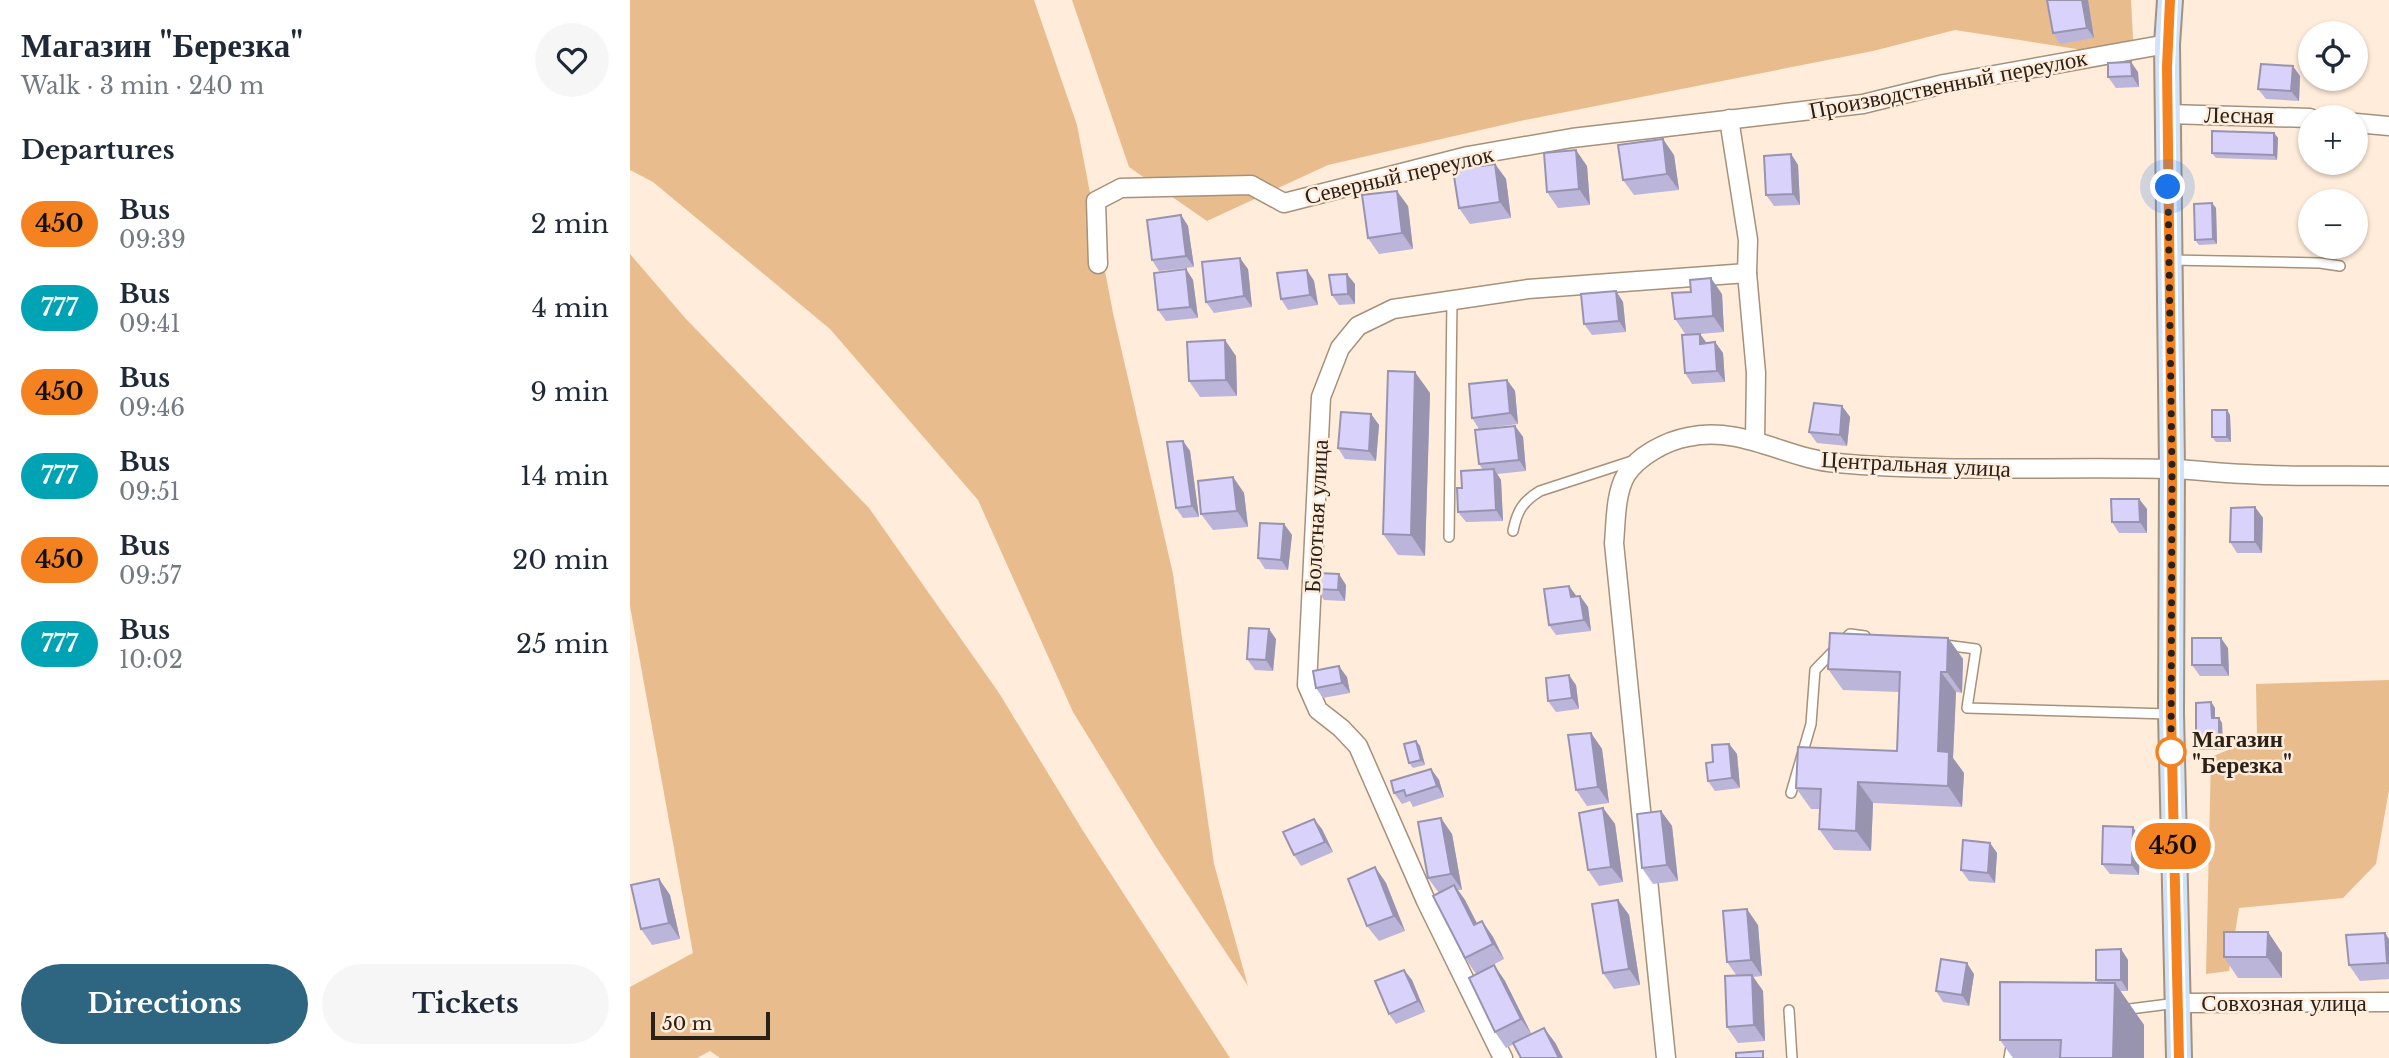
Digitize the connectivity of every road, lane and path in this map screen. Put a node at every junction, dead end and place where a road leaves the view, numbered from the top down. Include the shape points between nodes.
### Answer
1 (2170, 0) edge
2 (2167, 44) junction
3 (2168, 114) junction
4 (2298, 118) edge
5 (1729, 119) junction
6 (2368, 124) edge
7 (2389, 126) edge
8 (2169, 260) junction
9 (1098, 264) dead end
10 (2340, 267) dead end
11 (1747, 273) junction
12 (1452, 300) junction
13 (1755, 441) junction
14 (1643, 457) junction
15 (2172, 469) junction
16 (2389, 476) edge
17 (1513, 531) dead end
18 (1449, 537) dead end
19 (1875, 637) edge
20 (1938, 644) edge
21 (2171, 714) junction
22 (1791, 793) dead end
23 (2389, 1002) edge
24 (2178, 1003) junction
25 (2106, 1008) edge
26 (1789, 1010) dead end
27 (2014, 1029) edge
28 (1503, 1058) edge
29 (1666, 1058) edge
30 (1792, 1058) edge
31 (2008, 1058) edge
32 (2179, 1058) edge

1 - 2 street
2 - 3 street
2 - 5 street, Производственный переулок via 1944,84 1863,104
3 - 4 street, Лесная
3 - 8 street
5 - 9 street, Северный переулок via 1468,156 1284,203 1251,185 1121,188 1096,201
5 - 11 street via 1748,240
6 - 7 street
8 - 10 lane
8 - 15 street
11 - 12 street, Болотная улица via 1528,289
11 - 13 street via 1756,373
12 - 18 lane
12 - 28 street, Болотная улица via 1393,309 1358,326 1340,348 1321,397 1307,685 1318,710 1358,746 1426,901
13 - 14 street, Центральная улица via 1712,433 1666,444
13 - 15 street, Центральная улица via 1836,463
14 - 17 lane via 1540,491 1516,514
14 - 29 street, Центральная улица via 1622,485 1614,543
15 - 16 street, Центральная улица
15 - 21 street
19 - 22 lane via 1850,634 1815,670 1811,724
20 - 21 lane via 1976,649 1967,708
21 - 24 street
23 - 24 street, Совхозная улица
24 - 25 lane
24 - 32 street
26 - 30 lane
27 - 31 lane

